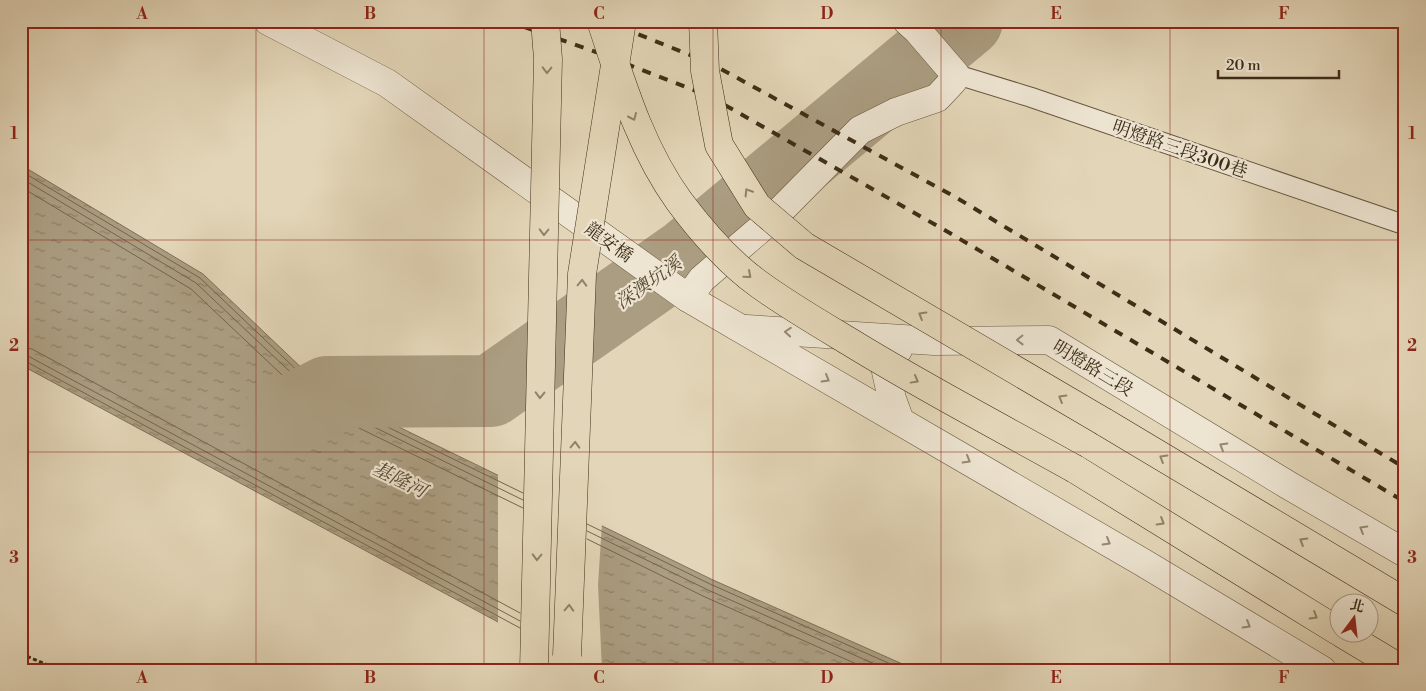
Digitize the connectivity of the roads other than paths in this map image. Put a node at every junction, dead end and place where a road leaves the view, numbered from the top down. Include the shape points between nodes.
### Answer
1 (268, 21) edge
2 (544, 21) edge
3 (601, 21) edge
4 (622, 21) edge
5 (703, 21) edge
6 (912, 26) edge
7 (955, 74) junction
8 (1405, 225) edge
9 (686, 297) junction
10 (738, 329) junction
11 (934, 341) junction
12 (900, 421) junction
13 (1405, 553) edge
14 (1405, 602) edge
15 (1328, 624) edge
16 (1360, 644) edge
17 (534, 670) edge
18 (570, 670) edge
19 (1322, 670) edge
20 (1403, 670) edge

1 - 9 street, 龍安橋, bridge via 387,83
2 -> 17 highway, bridge via 548,59
3 -> 15 highway, bridge via 631,112 656,163 679,201 717,247 760,285 880,360 1074,469
18 -> 4 highway, bridge via 567,656 582,274
14 -> 5 highway, bridge via 804,246 757,206 719,145 705,71
6 - 7 street
7 - 8 lane, 明燈路三段300巷
7 - 9 street via 953,81 937,98 896,112 860,130 773,218 702,278
9 - 10 street, 明燈路三段
11 -> 10 street, 明燈路三段
10 -> 12 street, 明燈路三段
11 - 12 street via 895,350 885,367
13 -> 11 street, 明燈路三段 via 1049,340
12 -> 19 street, 明燈路三段
16 - 20 highway

